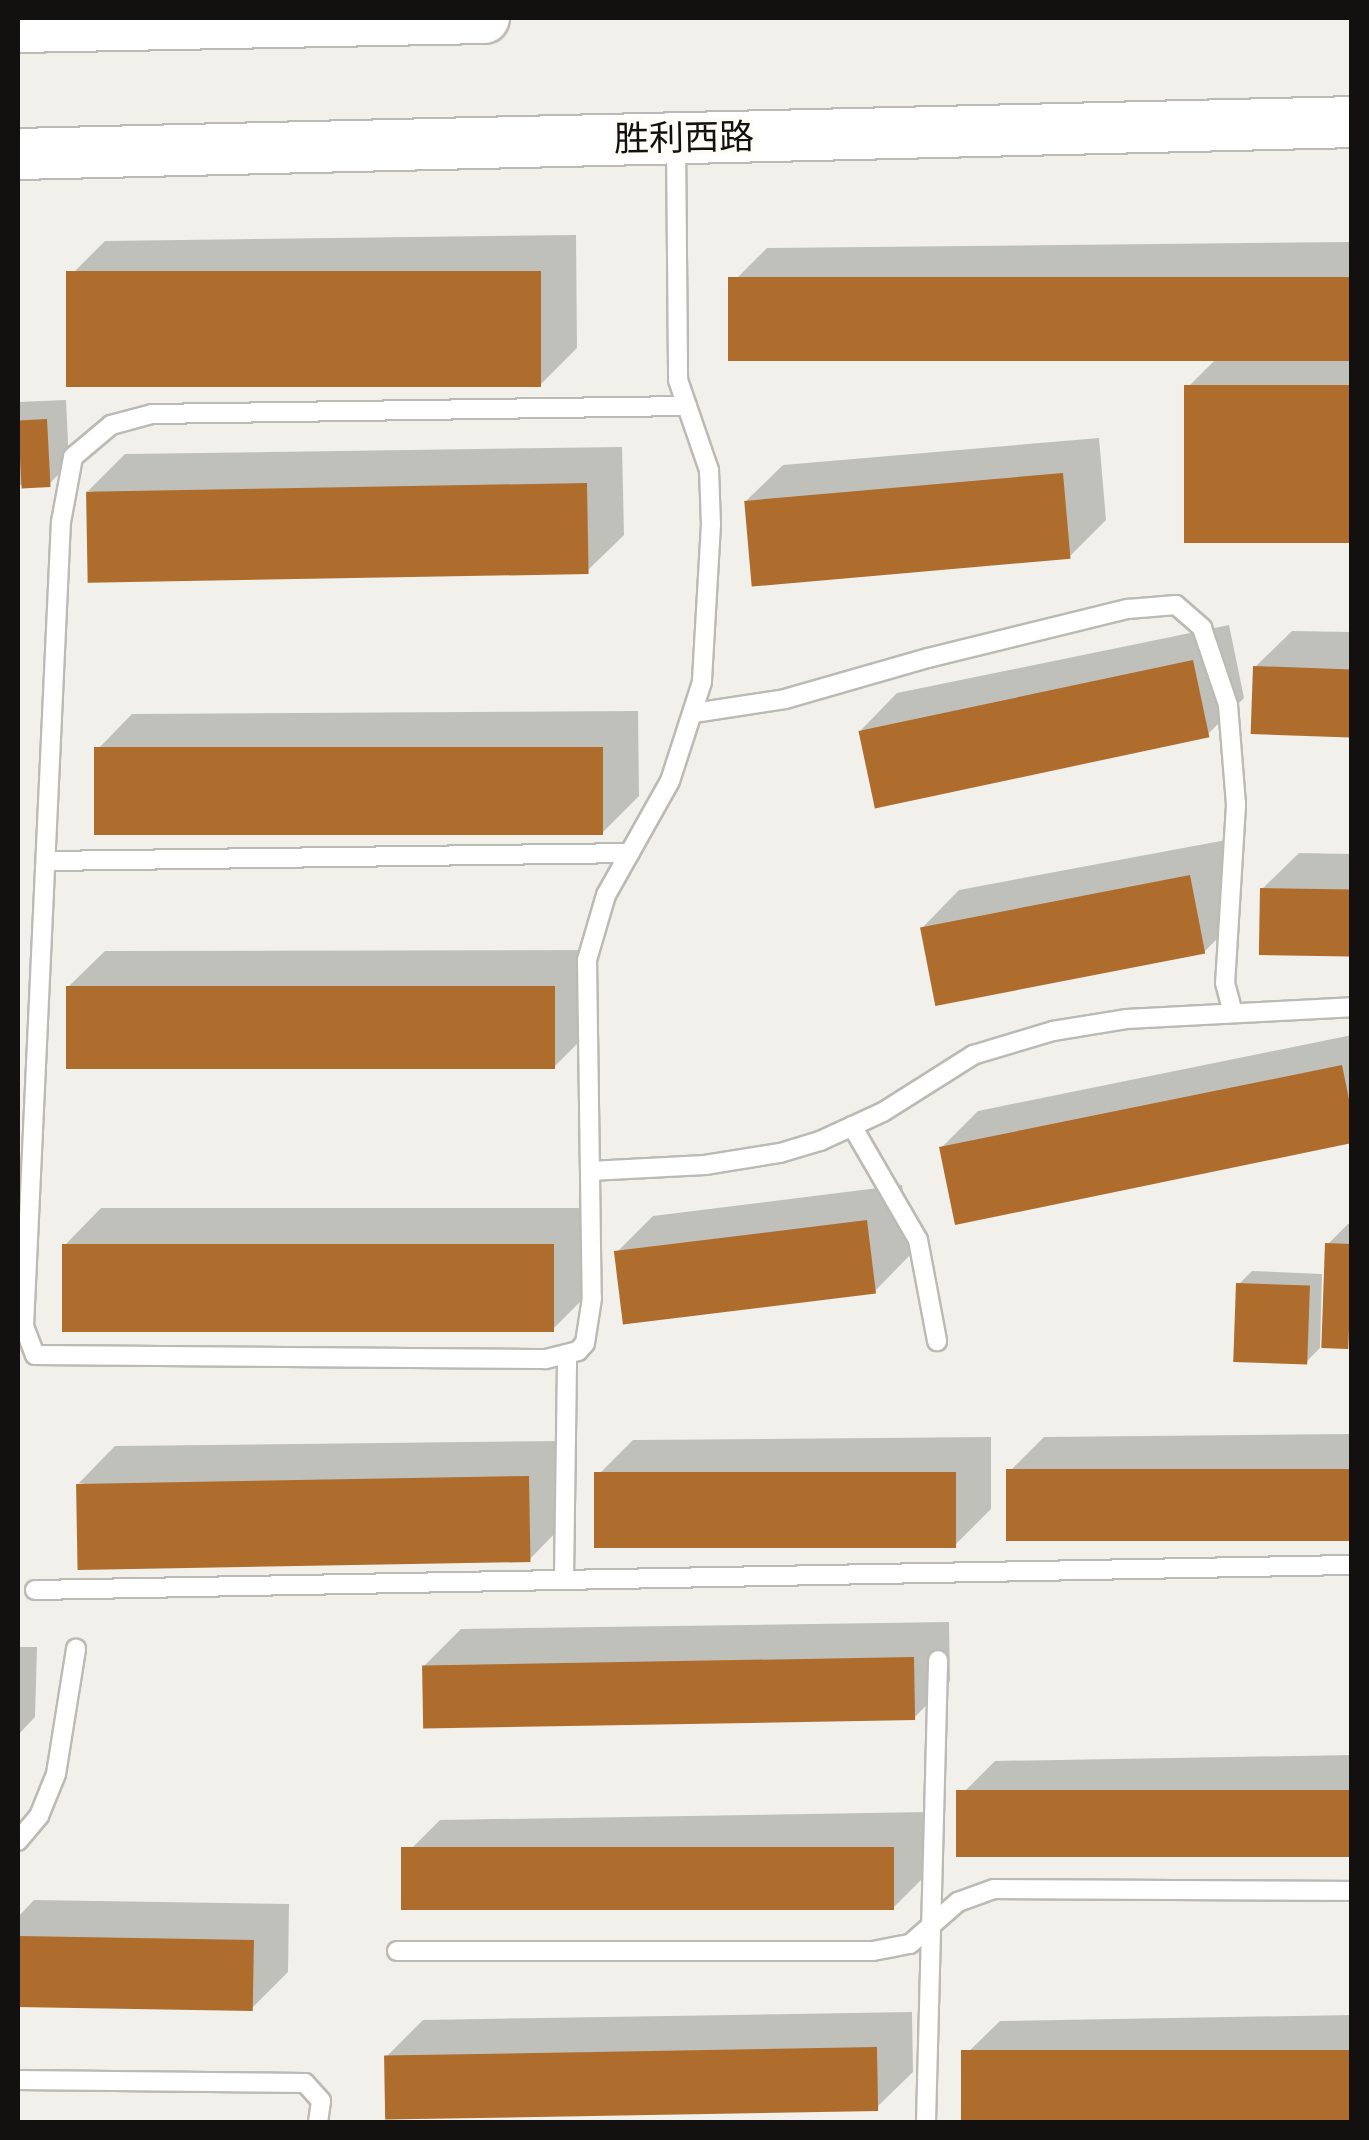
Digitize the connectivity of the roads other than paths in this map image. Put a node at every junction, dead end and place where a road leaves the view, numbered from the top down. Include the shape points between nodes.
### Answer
1 (484, 18) edge
2 (18, 27) edge
3 (1352, 122) edge
4 (676, 138) junction
5 (18, 154) edge
6 (687, 406) junction
7 (694, 713) junction
8 (630, 853) junction
9 (46, 861) junction
10 (1352, 1007) edge
11 (1233, 1012) junction
12 (852, 1126) junction
13 (590, 1171) junction
14 (937, 1341) dead end
15 (567, 1354) junction
16 (1352, 1565) edge
17 (564, 1578) junction
18 (35, 1590) dead end
19 (76, 1648) dead end
20 (938, 1660) dead end
21 (18, 1841) edge
22 (1352, 1890) edge
23 (934, 1925) junction
24 (397, 1951) dead end
25 (18, 2080) edge
26 (318, 2122) edge
27 (926, 2122) edge

1 - 2 main road
3 - 4 main road, 胜利西路
4 - 5 main road, 胜利西路
4 - 6 lane via 678,380
6 - 7 lane via 709,470 711,524 702,682
6 - 9 lane via 152,414 111,425 72,457 61,522
7 - 8 lane via 670,781
7 - 11 lane via 784,700 1128,609 1176,605 1202,628 1228,705 1236,806 1225,983
8 - 9 lane
8 - 13 lane via 595,922 587,960
9 - 15 lane via 24,1326 35,1355
10 - 11 lane
11 - 12 lane via 1053,1031 973,1056
12 - 13 lane via 743,1160
12 - 14 lane via 918,1240
13 - 15 lane via 588,1336
15 - 17 lane
16 - 17 lane
17 - 18 lane
19 - 21 lane via 56,1774 39,1816
20 - 23 lane
22 - 23 lane via 994,1888 958,1902
23 - 24 lane via 910,1944 874,1951
23 - 27 lane
25 - 26 lane via 305,2083 321,2101

